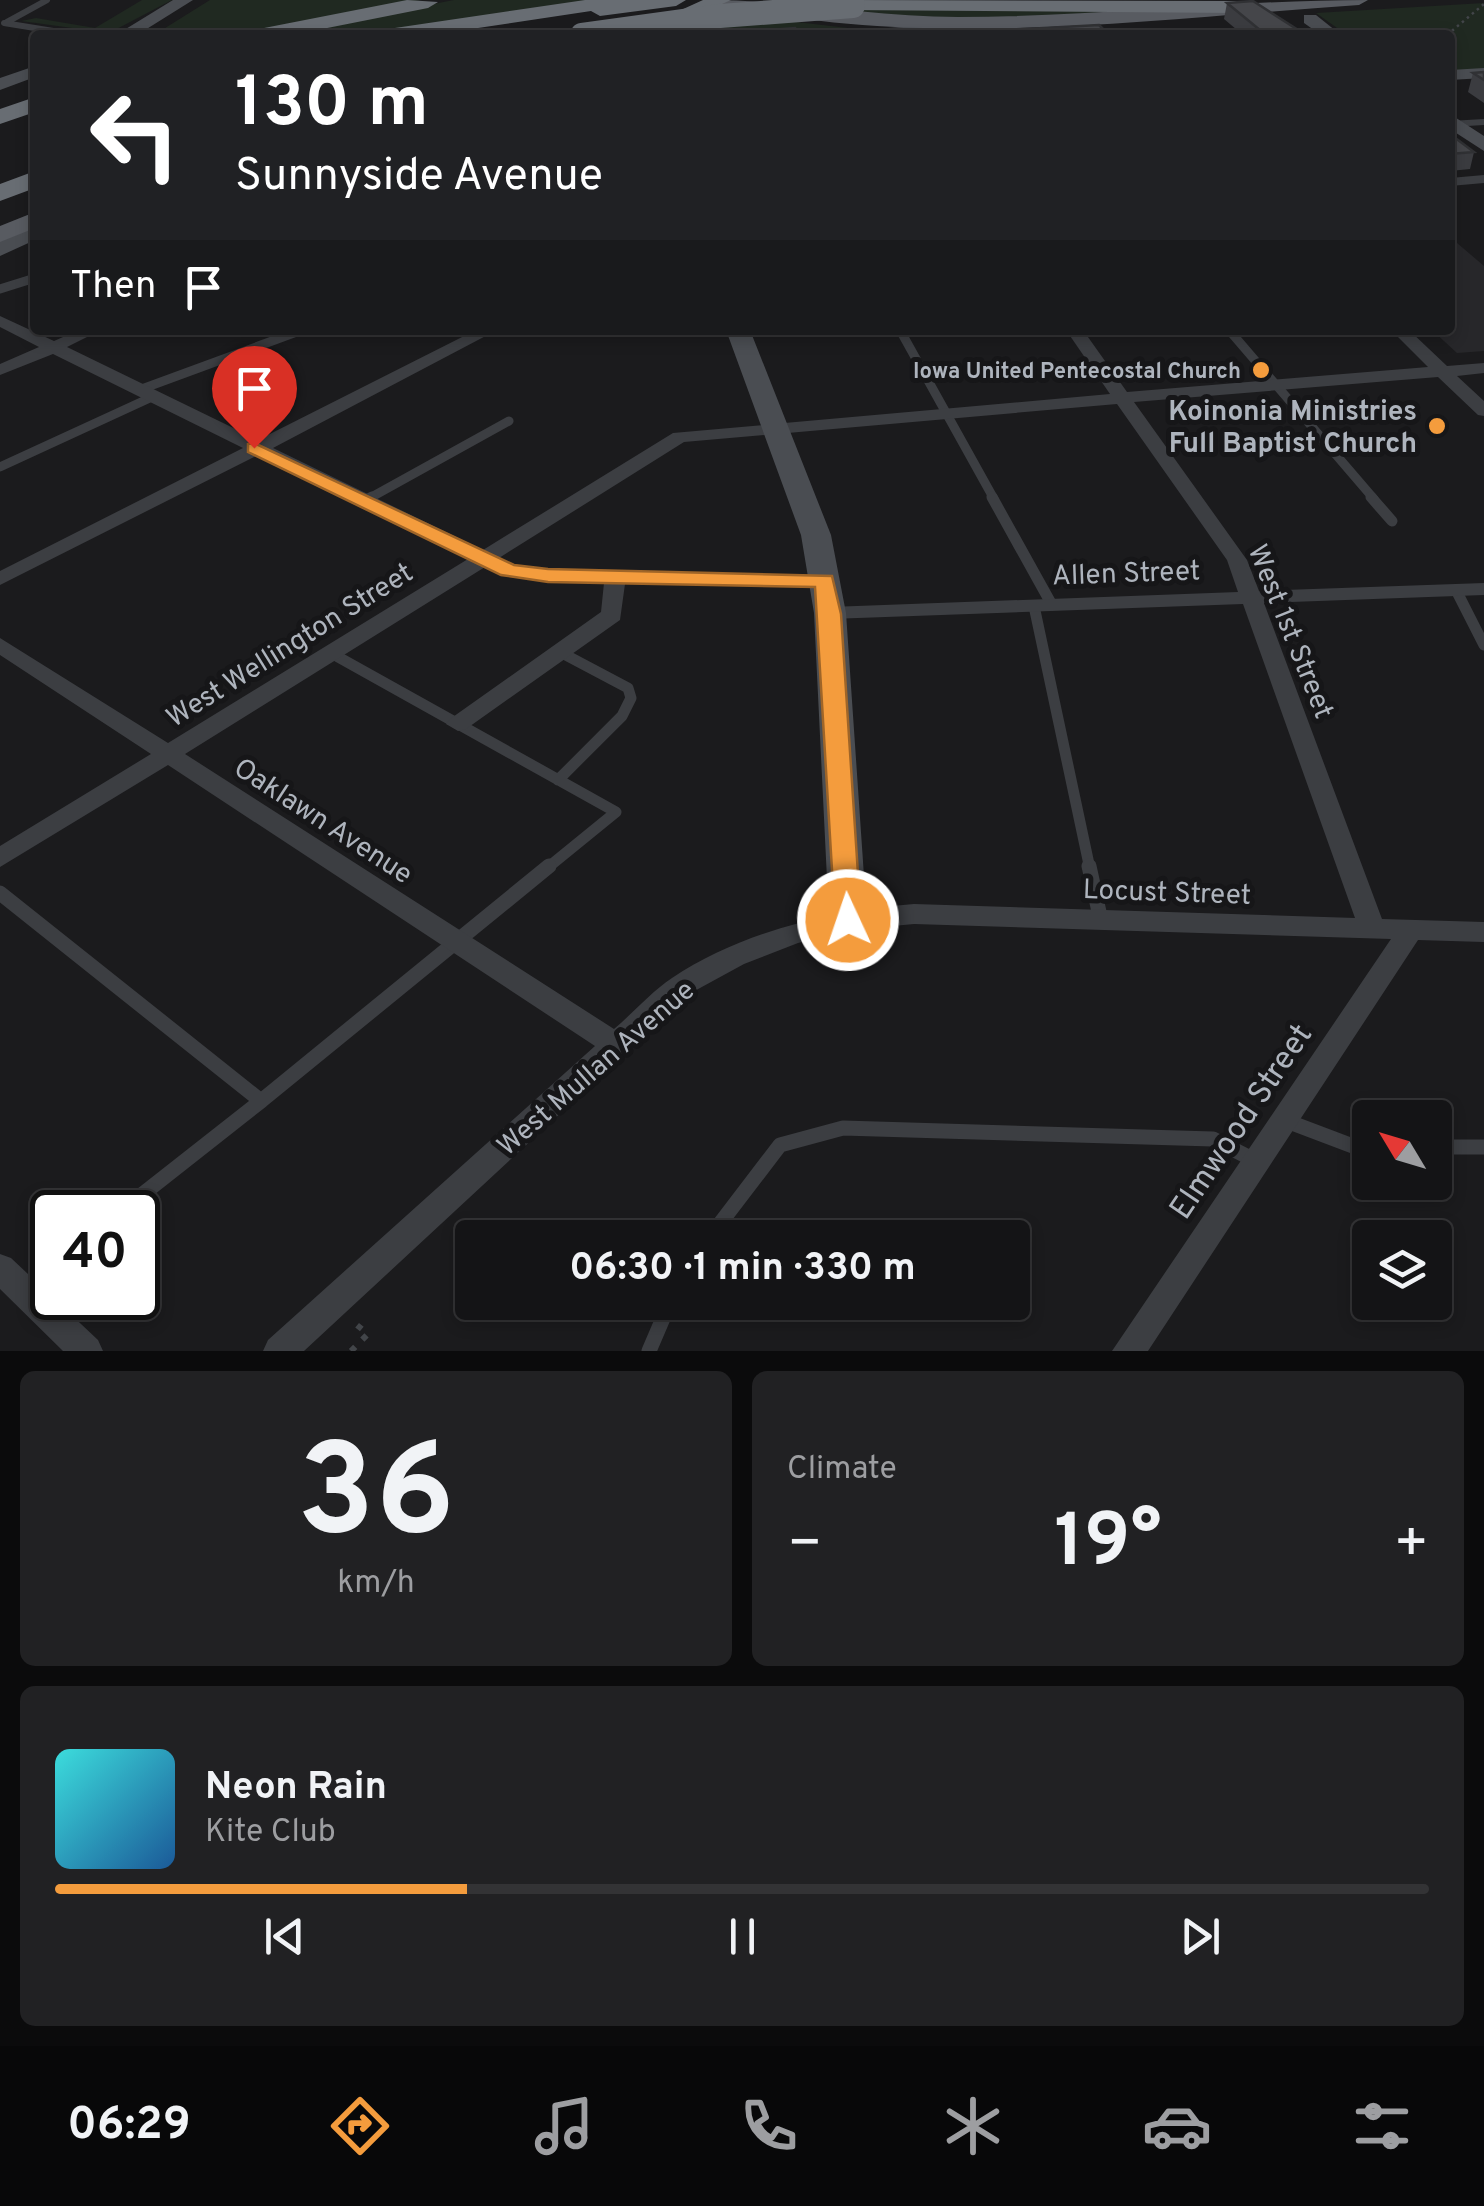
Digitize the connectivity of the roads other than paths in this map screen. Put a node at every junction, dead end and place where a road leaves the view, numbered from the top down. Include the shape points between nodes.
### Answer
1 (47, 0) edge
2 (185, 0) edge
3 (436, 0) edge
4 (626, 0) edge
5 (676, 0) edge
6 (719, 0) edge
7 (770, 0) edge
8 (1359, 0) edge
9 (1238, 7) junction
10 (583, 19) edge
11 (1310, 19) dead end
12 (1073, 20) junction
13 (2, 24) edge
14 (43, 30) edge
15 (134, 30) edge
16 (284, 30) edge
17 (449, 30) edge
18 (497, 30) edge
19 (545, 30) edge
20 (639, 30) edge
21 (931, 30) edge
22 (1325, 30) edge
23 (1484, 73) edge
24 (30, 74) edge
25 (1455, 75) edge
26 (0, 84) edge
27 (30, 106) edge
28 (0, 117) edge
29 (1455, 122) edge
30 (1484, 122) edge
31 (1455, 125) edge
32 (30, 128) edge
33 (0, 138) edge
34 (1484, 145) edge
35 (30, 160) edge
36 (0, 172) edge
37 (1484, 179) edge
38 (30, 182) edge
39 (1455, 182) edge
40 (0, 193) edge
41 (30, 210) edge
42 (30, 221) edge
43 (0, 222) edge
44 (30, 234) edge
45 (0, 236) edge
46 (0, 249) edge
47 (30, 280) edge
48 (0, 289) edge
49 (0, 321) edge
50 (82, 335) edge
51 (290, 335) edge
52 (479, 335) edge
53 (740, 335) edge
54 (903, 335) edge
55 (1077, 335) edge
56 (1234, 335) edge
57 (1404, 335) edge
58 (52, 347) junction
59 (1484, 368) edge
60 (0, 370) edge
61 (1442, 372) junction
62 (1276, 384) junction
63 (145, 393) junction
64 (1120, 396) junction
65 (1484, 411) edge
66 (945, 412) junction
67 (509, 421) dead end
68 (777, 431) junction
69 (254, 448) junction
70 (0, 467) edge
71 (363, 502) junction
72 (1392, 521) dead end
73 (482, 560) junction
74 (615, 578) junction
75 (0, 579) edge
76 (1484, 589) edge
77 (1456, 590) junction
78 (828, 597) junction
79 (1251, 598) junction
80 (1043, 605) junction
81 (1484, 644) edge
82 (0, 645) edge
83 (560, 652) junction
84 (331, 653) junction
85 (458, 724) junction
86 (168, 754) junction
87 (558, 780) junction
88 (0, 858) edge
89 (0, 894) edge
90 (848, 920) junction
91 (1101, 921) junction
92 (1373, 931) junction
93 (1410, 931) junction
94 (1484, 932) edge
95 (455, 940) junction
96 (616, 1045) junction
97 (261, 1101) junction
98 (1284, 1120) junction
99 (1352, 1146) edge
100 (1452, 1147) edge
101 (1484, 1147) edge
102 (1256, 1161) junction
103 (148, 1190) edge
104 (723, 1220) edge
105 (11, 1278) edge
106 (662, 1320) edge
107 (86, 1351) edge
108 (280, 1351) edge
109 (649, 1351) edge
110 (1129, 1351) edge

1 - 13 lane
2 - 15 street
3 - 16 highway
4 - 10 highway
5 - 10 highway
6 - 12 main road via 876,22
6 - 20 highway
7 - 10 highway
8 - 9 main road
9 - 10 highway, bridge via 853,6
9 - 12 main road
10 - 17 highway
10 - 18 highway
10 - 19 highway
11 - 22 street
12 - 21 street
13 - 14 lane
23 - 25 street
24 - 26 street
27 - 28 highway
29 - 30 lane
31 - 34 street
32 - 33 highway
35 - 36 highway
37 - 39 street
38 - 40 highway
41 - 43 highway
42 - 45 main road
44 - 46 street
47 - 48 lane
49 - 58 street, Allen Street
50 - 58 street
51 - 63 lane
52 - 69 street
53 - 68 street
54 - 66 lane
55 - 64 street, West 1st Street
56 - 62 lane
57 - 61 street
58 - 60 street
58 - 63 street, Allen Street
59 - 61 street, West Wellington Street
61 - 62 street, West Wellington Street
61 - 65 street
62 - 64 street, West Wellington Street
62 - 72 lane
63 - 69 street, Allen Street
63 - 70 lane
64 - 66 street, West Wellington Street
64 - 79 street, West 1st Street via 1237,560
66 - 68 street, West Wellington Street
66 - 80 lane
67 - 71 lane
68 - 73 street, West Wellington Street via 680,437
68 - 78 street via 816,535
69 - 71 street, Allen Street
69 - 75 street
71 - 73 street, Allen Street
73 - 74 street, Allen Street via 528,574
73 - 84 street, West Wellington Street
74 - 78 street, Allen Street
74 - 83 street via 612,615
76 - 77 street, Allen Street
77 - 79 street, Allen Street
77 - 81 lane
78 - 80 street, Allen Street
78 - 90 street
79 - 80 street, Allen Street
79 - 92 street, West 1st Street
80 - 91 lane
82 - 86 street, Oaklawn Avenue
83 - 85 street
83 - 87 lane via 628,688 631,698 622,716
84 - 85 lane
84 - 86 street, West Wellington Street
85 - 87 lane
86 - 88 street, West Wellington Street
86 - 95 street, Oaklawn Avenue
87 - 95 lane via 616,812
89 - 97 lane
90 - 91 street, Locust Street via 914,914
90 - 96 street, West Mullan Avenue via 789,933 713,966 678,988
91 - 92 street, Locust Street
92 - 93 street, Locust Street
93 - 94 street, Locust Street
93 - 98 street, Elmwood Street
95 - 96 street, Oaklawn Avenue
95 - 97 lane
96 - 108 street, West Mullan Avenue
97 - 103 lane
98 - 99 lane
98 - 102 street, Elmwood Street
100 - 101 lane
102 - 104 lane via 1213,1140 843,1128 780,1146
102 - 110 street, Elmwood Street
105 - 107 street
106 - 109 lane

